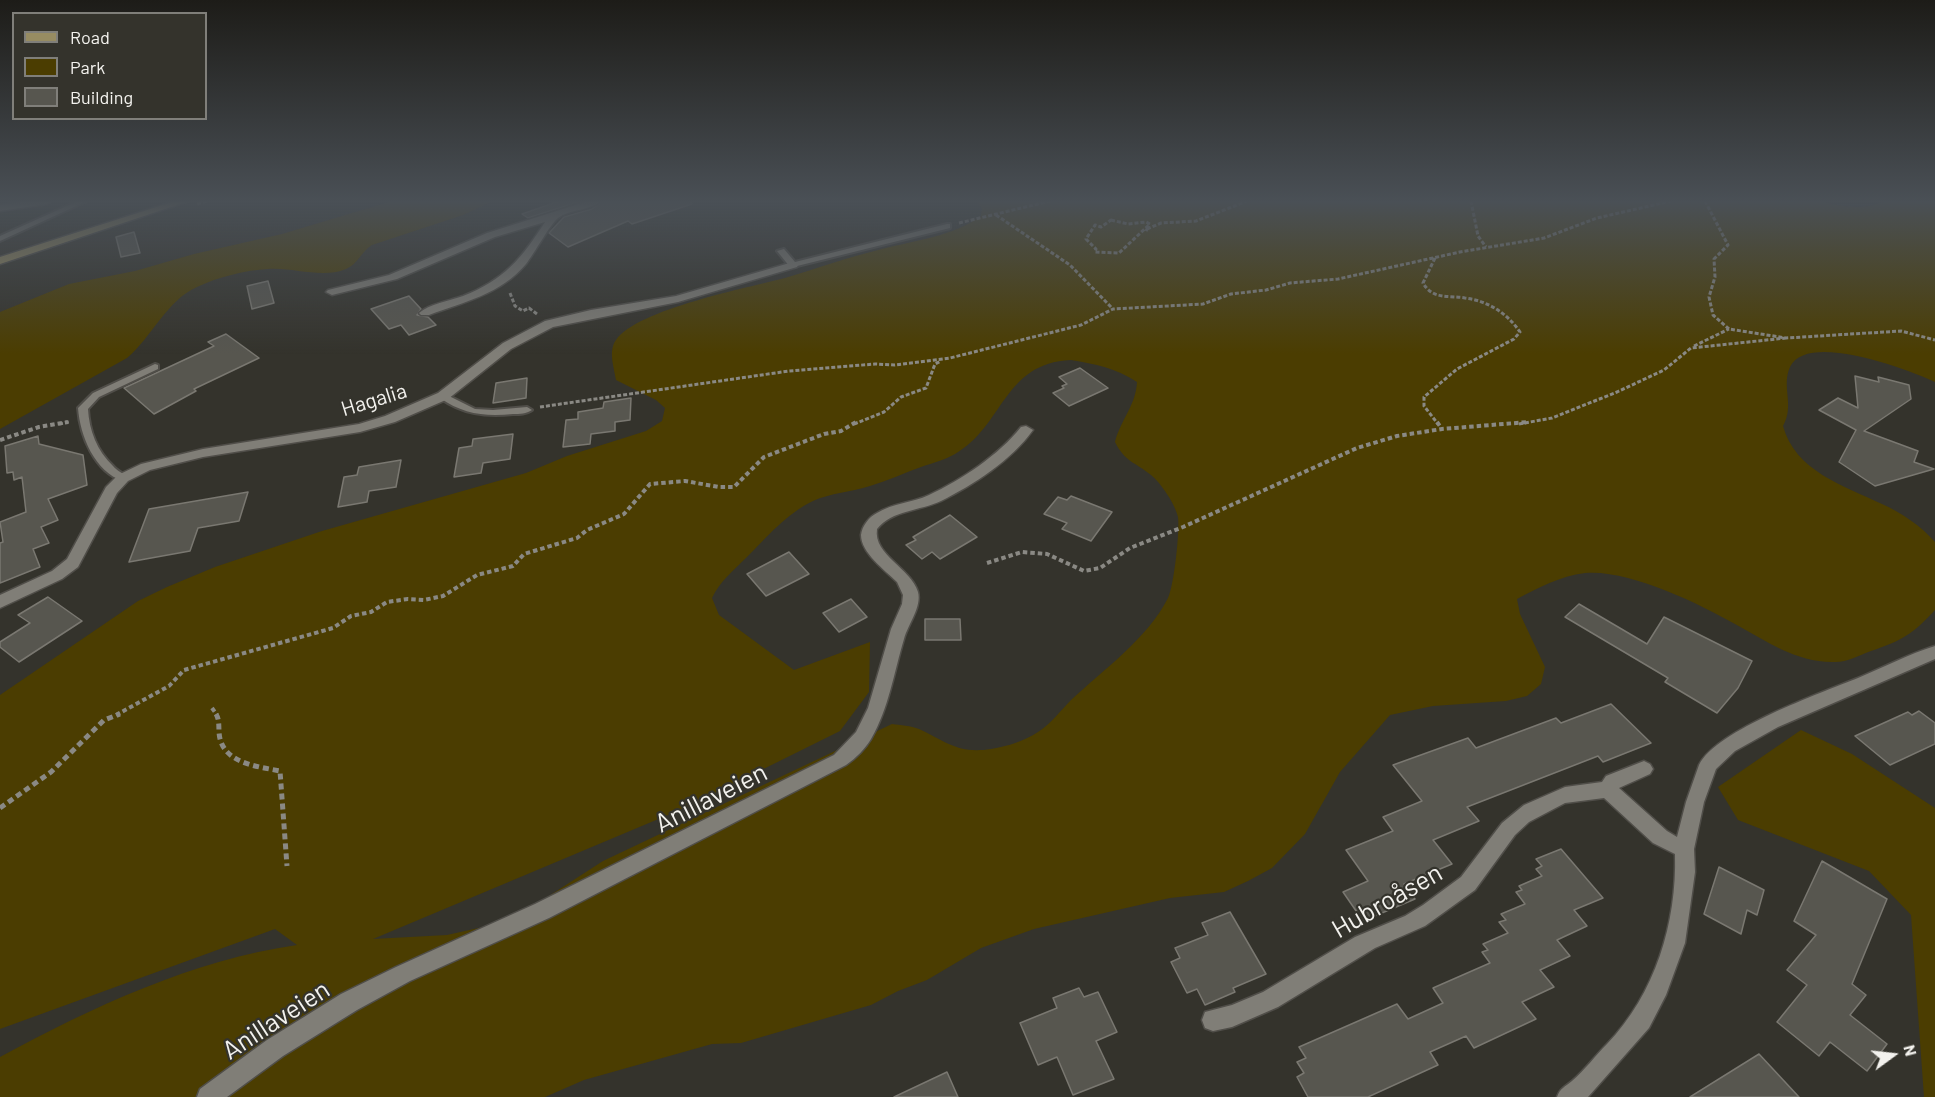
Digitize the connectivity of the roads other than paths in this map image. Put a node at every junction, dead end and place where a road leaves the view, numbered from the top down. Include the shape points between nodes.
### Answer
1 (27, 252) edge
2 (451, 252) edge
3 (528, 252) edge
4 (783, 252) edge
5 (844, 252) edge
6 (0, 261) edge
7 (793, 265) junction
8 (332, 292) dead end
9 (425, 313) dead end
10 (155, 367) dead end
11 (443, 396) junction
12 (527, 410) road end
13 (1026, 430) dead end
14 (123, 478) junction
15 (0, 602) edge
16 (1935, 652) edge
17 (1644, 769) dead end
18 (1606, 790) junction
19 (1684, 849) junction
20 (1213, 1020) dead end
21 (208, 1097) edge
22 (1568, 1097) edge

1 - 6 main road
2 - 8 street via 393,277
3 - 9 street via 503,280
4 - 7 lane
5 - 7 lane
7 - 11 street, Hagalia via 678,299 549,324 507,346
10 - 14 lane via 96,395 83,408 101,462
11 - 12 lane via 475,413
11 - 14 street, Hagalia via 360,428 181,458
13 - 21 street, Anillaveien via 1009,450 936,498 885,515 870,528 870,544 908,583 911,595 865,733 840,760 542,911 349,1002 275,1048
14 - 15 street, Hagalia via 103,503 73,563 57,575
16 - 19 street via 1805,707 1729,746 1708,765
17 - 18 street via 1612,782
18 - 19 street via 1619,797 1661,838
18 - 20 street, Hubroåsen via 1574,792 1534,807 1502,837 1480,873 1439,905 1412,922 1361,944 1248,1010
19 - 22 street via 1676,943 1655,995 1623,1043

